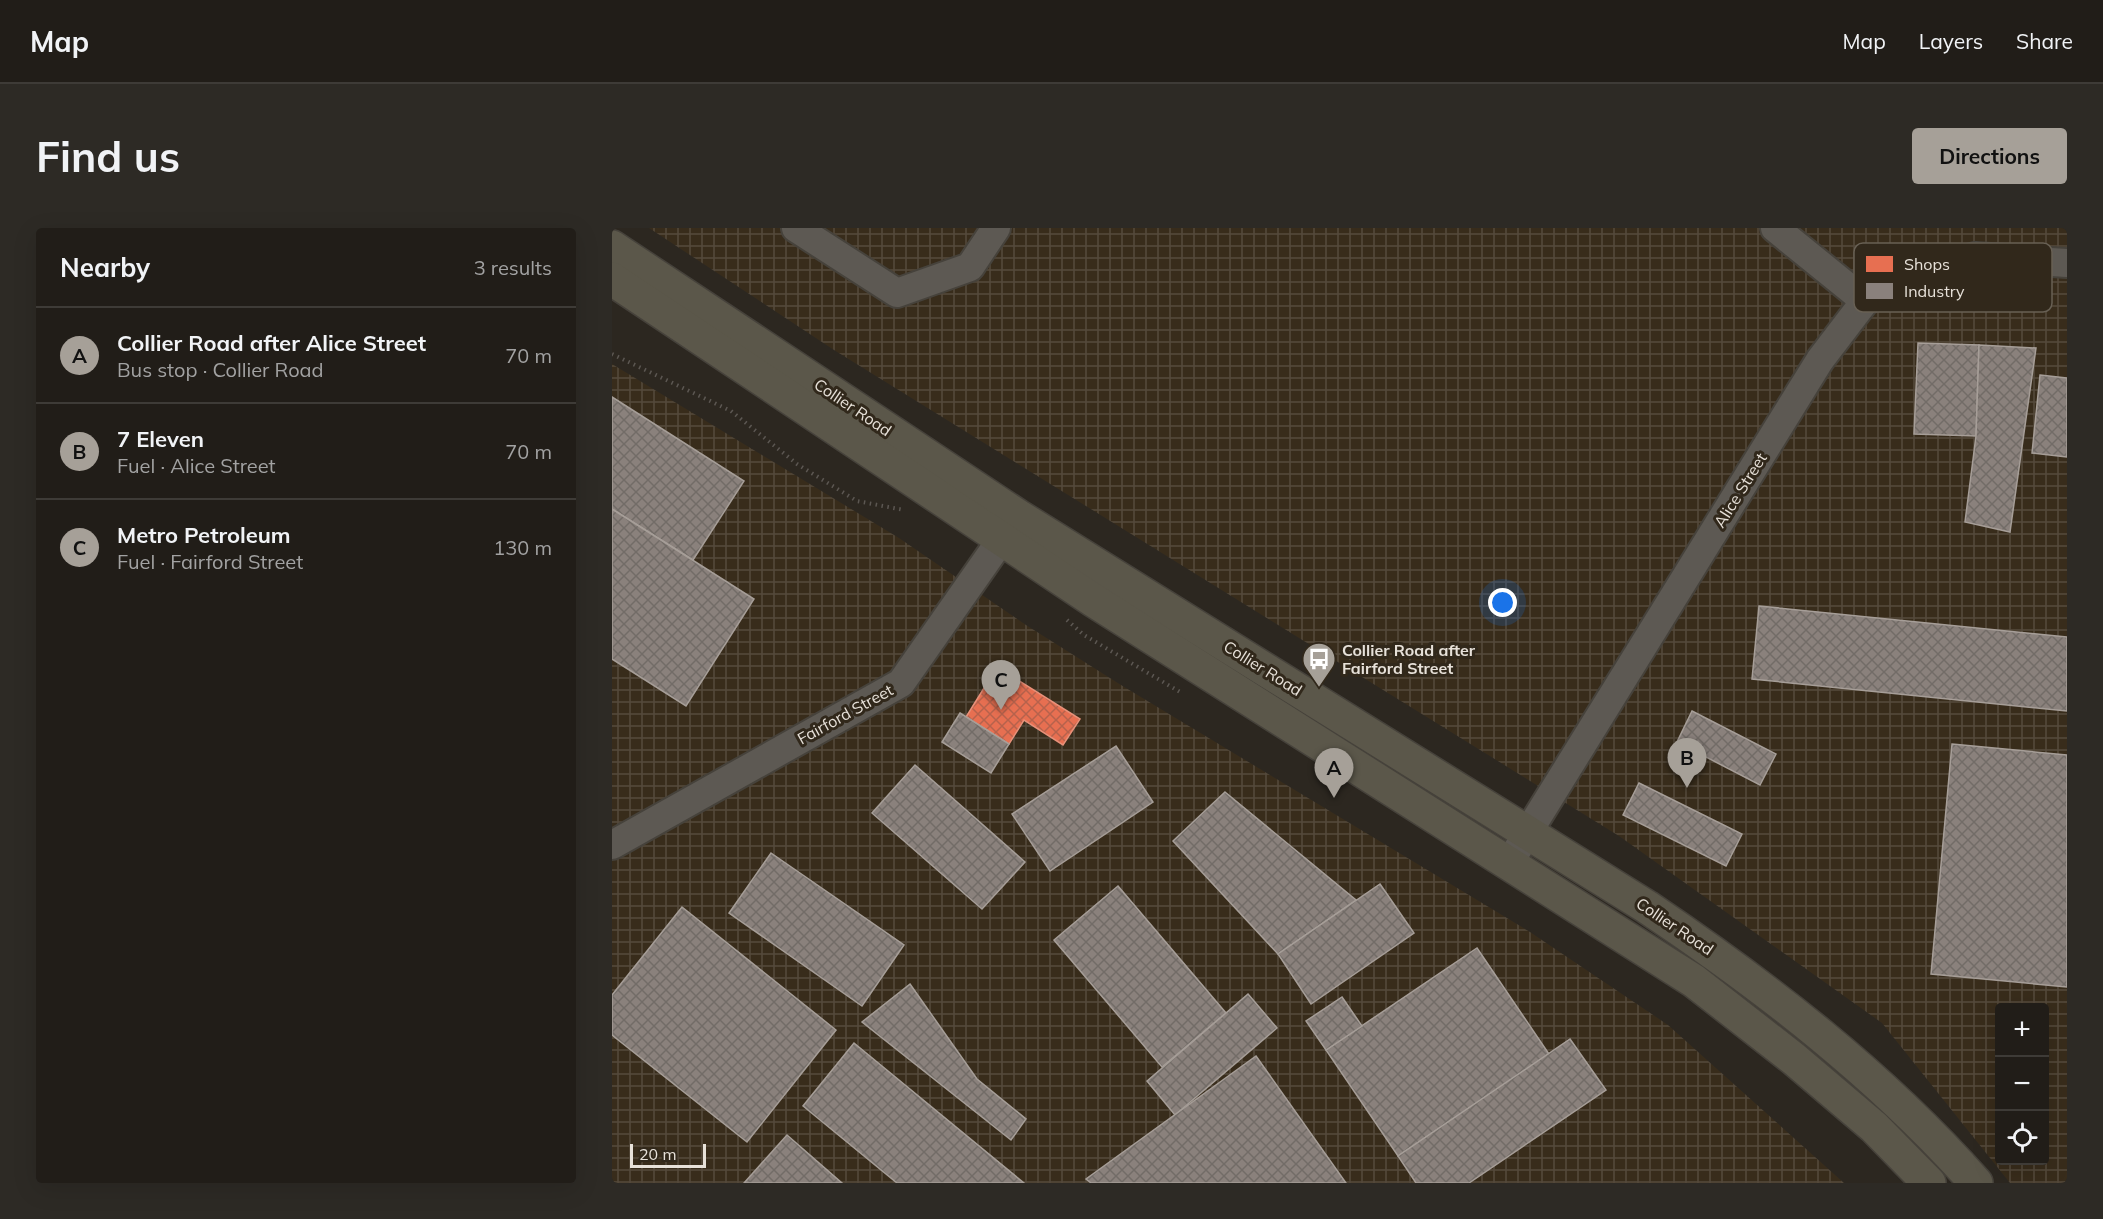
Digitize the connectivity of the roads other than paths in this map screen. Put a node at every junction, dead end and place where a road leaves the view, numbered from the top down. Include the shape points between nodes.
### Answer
1 (796, 228) edge
2 (996, 228) edge
3 (1774, 228) edge
4 (612, 247) edge
5 (2052, 262) edge
6 (2067, 263) edge
7 (612, 279) edge
8 (1854, 293) edge
9 (1857, 312) edge
10 (1011, 527) junction
11 (1528, 833) junction
12 (612, 845) edge
13 (1509, 863) junction
14 (1929, 1183) edge
15 (1976, 1183) edge

1 - 2 street via 897,293 970,267
3 - 8 street
4 - 10 main road, Collier Road
5 - 6 street, Alice Street
7 - 10 main road, Collier Road
9 - 11 street, Alice Street via 1820,360
10 - 11 main road, Collier Road
10 - 12 street, Fairford Street via 901,683
10 - 13 main road, Collier Road via 1093,600
11 - 13 street, Alice Street
11 - 15 main road, Collier Road via 1647,907 1752,980 1836,1046 1935,1137
13 - 14 main road, Collier Road via 1703,988 1866,1120

